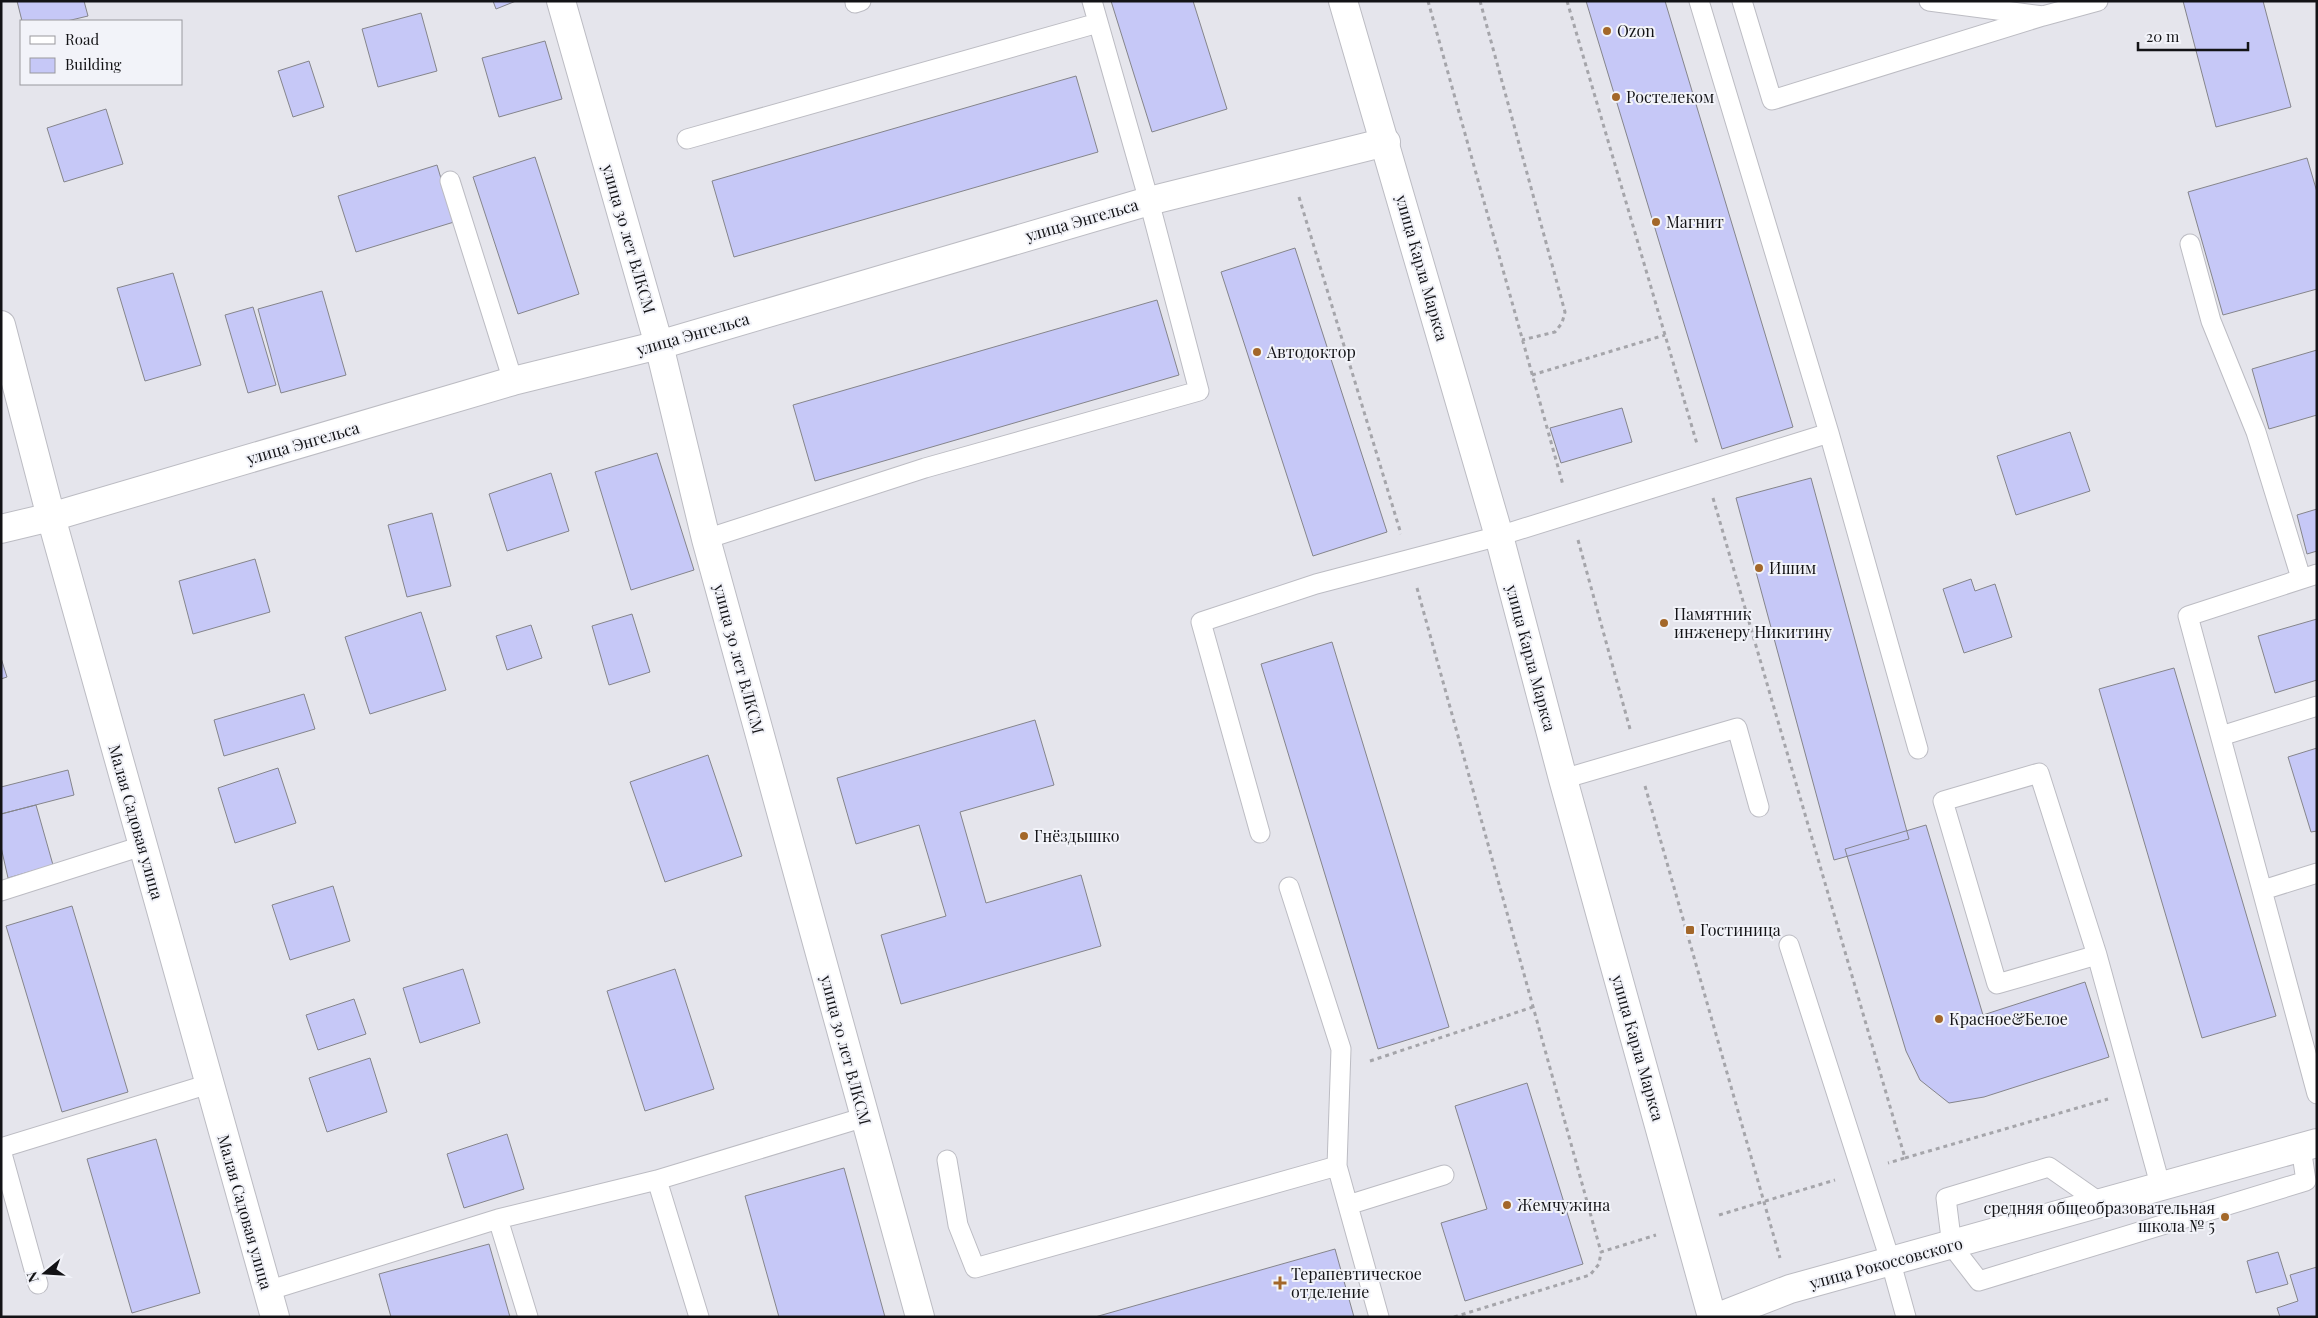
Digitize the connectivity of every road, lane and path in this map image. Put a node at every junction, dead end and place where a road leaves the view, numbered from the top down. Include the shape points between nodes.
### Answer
1 (561, 1) edge
2 (854, 1) edge
3 (861, 1) edge
4 (1092, 1) edge
5 (1343, 1) edge
6 (1428, 1) edge
7 (1480, 1) edge
8 (1567, 1) edge
9 (1699, 1) edge
10 (1742, 1) edge
11 (1929, 1) edge
12 (2098, 1) edge
13 (2043, 16) junction
14 (1098, 23) junction
15 (687, 139) dead end
16 (1386, 142) junction
17 (1290, 166) junction
18 (450, 181) dead end
19 (1149, 200) junction
20 (2190, 244) dead end
21 (1, 325) edge
22 (1665, 335) junction
23 (1522, 340) junction
24 (659, 345) junction
25 (1532, 375) junction
26 (513, 381) junction
27 (1829, 433) junction
28 (1705, 472) junction
29 (1571, 513) junction
30 (51, 517) junction
31 (1, 529) edge
32 (1499, 536) junction
33 (706, 539) junction
34 (1409, 559) junction
35 (2309, 576) edge
36 (2317, 706) edge
37 (2221, 736) junction
38 (1918, 749) dead end
39 (1637, 758) junction
40 (1563, 779) junction
41 (1759, 807) dead end
42 (1260, 833) dead end
43 (142, 846) junction
44 (2317, 873) edge
45 (1289, 887) dead end
46 (2263, 890) junction
47 (1, 891) edge
48 (1789, 945) dead end
49 (2097, 955) junction
50 (1533, 1007) junction
51 (1339, 1071) junction
52 (209, 1084) junction
53 (2135, 1092) junction
54 (2317, 1094) edge
55 (864, 1117) junction
56 (2309, 1145) edge
57 (1, 1149) edge
58 (1905, 1158) junction
59 (947, 1160) dead end
60 (1337, 1166) junction
61 (1862, 1172) junction
62 (1444, 1174) dead end
63 (657, 1180) junction
64 (2161, 1188) junction
65 (1762, 1201) junction
66 (2102, 1204) junction
67 (1348, 1205) junction
68 (498, 1220) junction
69 (1688, 1226) junction
70 (1952, 1246) junction
71 (1601, 1252) junction
72 (1891, 1262) junction
73 (38, 1284) dead end
74 (267, 1290) junction
75 (1790, 1290) junction
76 (275, 1317) edge
77 (528, 1317) edge
78 (699, 1317) edge
79 (920, 1317) edge
80 (1379, 1317) edge
81 (1454, 1317) edge
82 (1712, 1317) edge
83 (1718, 1317) edge
84 (1906, 1317) edge

1 - 24 street, улица 30 лет ВЛКСМ
2 - 3 lane
4 - 14 lane
5 - 16 street, улица Карла Маркса
6 - 23 path
7 - 23 path via 1565,312 1555,332
8 - 22 path
9 - 27 lane
10 - 13 lane via 1772,100
11 - 13 lane
12 - 13 lane
14 - 15 lane
14 - 19 lane
16 - 17 street, улица Энгельса
16 - 32 street, улица Карла Маркса
17 - 19 street, улица Энгельса
17 - 34 path
18 - 26 lane
19 - 24 street, улица Энгельса
19 - 33 lane via 1199,391 925,468
20 - 35 lane via 2211,321
21 - 30 street, Малая Садовая улица
22 - 25 path
22 - 28 path
23 - 25 path
24 - 26 street, улица Энгельса
24 - 33 street, улица 30 лет ВЛКСМ
25 - 29 path
26 - 30 street, улица Энгельса
27 - 28 lane
27 - 38 lane
28 - 29 lane
28 - 58 path
29 - 32 lane
29 - 39 path
30 - 31 street, улица Энгельса
30 - 43 street, Малая Садовая улица
32 - 34 lane
32 - 40 street, улица Карла Маркса
33 - 55 street, улица 30 лет ВЛКСМ
34 - 42 lane via 1316,584 1201,622
34 - 50 path
35 - 37 lane via 2188,616
36 - 37 lane
37 - 46 lane
39 - 40 lane
39 - 41 lane via 1737,728
39 - 65 path
40 - 69 street, улица Карла Маркса
43 - 47 lane
43 - 52 street, Малая Садовая улица
44 - 46 lane
45 - 51 lane via 1341,1049
46 - 54 lane
48 - 61 lane
49 - 49 lane via 2039,773 1943,801 1997,984
49 - 53 lane
50 - 51 path
50 - 71 path
51 - 60 lane
52 - 57 lane
52 - 74 street, Малая Садовая улица
53 - 58 path
53 - 64 lane
55 - 63 lane
55 - 79 street, улица 30 лет ВЛКСМ
56 - 64 street, улица Рокоссовского
56 - 70 lane via 2306,1181 1979,1282
57 - 73 lane
58 - 61 path
59 - 60 lane via 958,1224 975,1268
60 - 67 lane
61 - 65 path
61 - 72 lane
62 - 67 lane
63 - 68 lane
63 - 78 lane
64 - 66 street, улица Рокоссовского
65 - 69 path
65 - 75 path
66 - 70 street, улица Рокоссовского
66 - 70 lane via 2049,1167 1946,1198
67 - 80 lane
68 - 74 lane
68 - 77 lane
69 - 71 path
69 - 82 street, улица Карла Маркса
70 - 72 street, улица Рокоссовского
71 - 81 path via 1599,1264 1590,1275
72 - 75 street, улица Рокоссовского
72 - 84 lane
74 - 76 street, Малая Садовая улица
75 - 83 street, улица Рокоссовского

